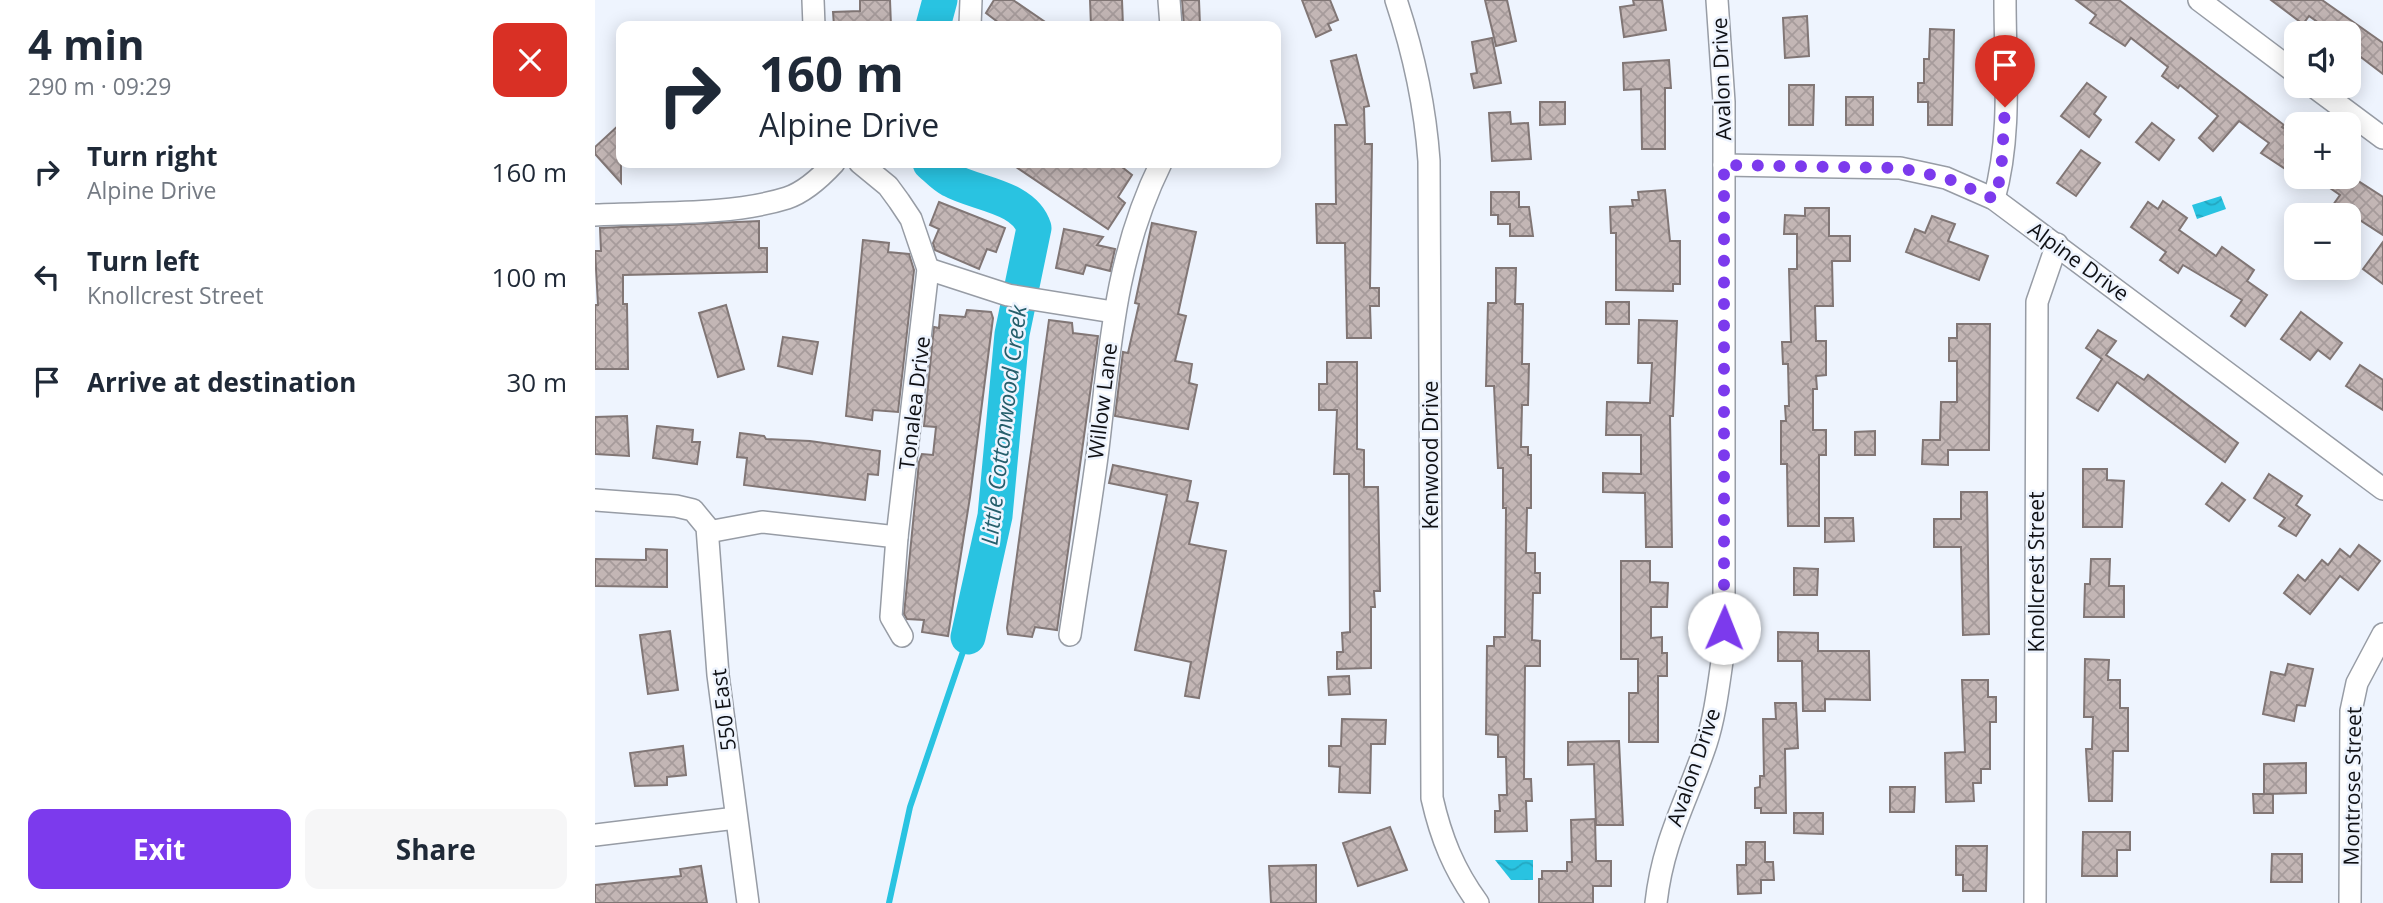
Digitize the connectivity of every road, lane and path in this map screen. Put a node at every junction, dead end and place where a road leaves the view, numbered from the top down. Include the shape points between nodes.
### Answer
1 (813, 0) edge
2 (971, 0) edge
3 (1169, 0) edge
4 (1396, 0) edge
5 (1717, 0) edge
6 (2005, 0) edge
7 (2199, 0) edge
8 (814, 21) edge
9 (969, 21) edge
10 (1171, 21) edge
11 (2284, 64) edge
12 (2329, 98) edge
13 (2383, 138) edge
14 (1724, 165) junction
15 (829, 168) edge
16 (866, 168) edge
17 (1151, 168) edge
18 (1994, 199) junction
19 (595, 215) edge
20 (2057, 244) junction
21 (928, 269) junction
22 (1113, 312) junction
23 (2383, 489) edge
24 (595, 500) edge
25 (705, 525) junction
26 (897, 537) junction
27 (2383, 634) edge
28 (1070, 635) dead end
29 (902, 636) dead end
30 (736, 818) junction
31 (595, 835) edge
32 (748, 903) edge
33 (1478, 903) edge
34 (1657, 903) edge
35 (2035, 903) edge
36 (2350, 903) edge

1 - 8 street
2 - 9 street
3 - 10 street
4 - 33 street, Kenwood Drive via 1415,57 1429,161 1432,798 1440,836
5 - 14 street, Avalon Drive
6 - 18 street via 2005,134
7 - 11 street
12 - 13 street
14 - 18 street, Alpine Drive via 1900,168 1946,178
14 - 34 street, Avalon Drive via 1724,648 1706,744 1665,849
15 - 19 street via 790,197 745,207
16 - 21 street, Tonalea Drive via 888,186 911,219
17 - 22 street, Willow Lane
18 - 20 street, Alpine Drive
20 - 23 street, Alpine Drive
20 - 35 street, Knollcrest Street via 2037,302
21 - 22 street via 1008,295
21 - 26 street, Tonalea Drive
22 - 28 street, Willow Lane
24 - 25 street via 694,510
25 - 26 street via 762,522
25 - 30 street, 550 East
26 - 29 street, Tonalea Drive via 891,617
27 - 36 street, Montrose Street via 2357,683 2351,711
30 - 31 street
30 - 32 street, 550 East

